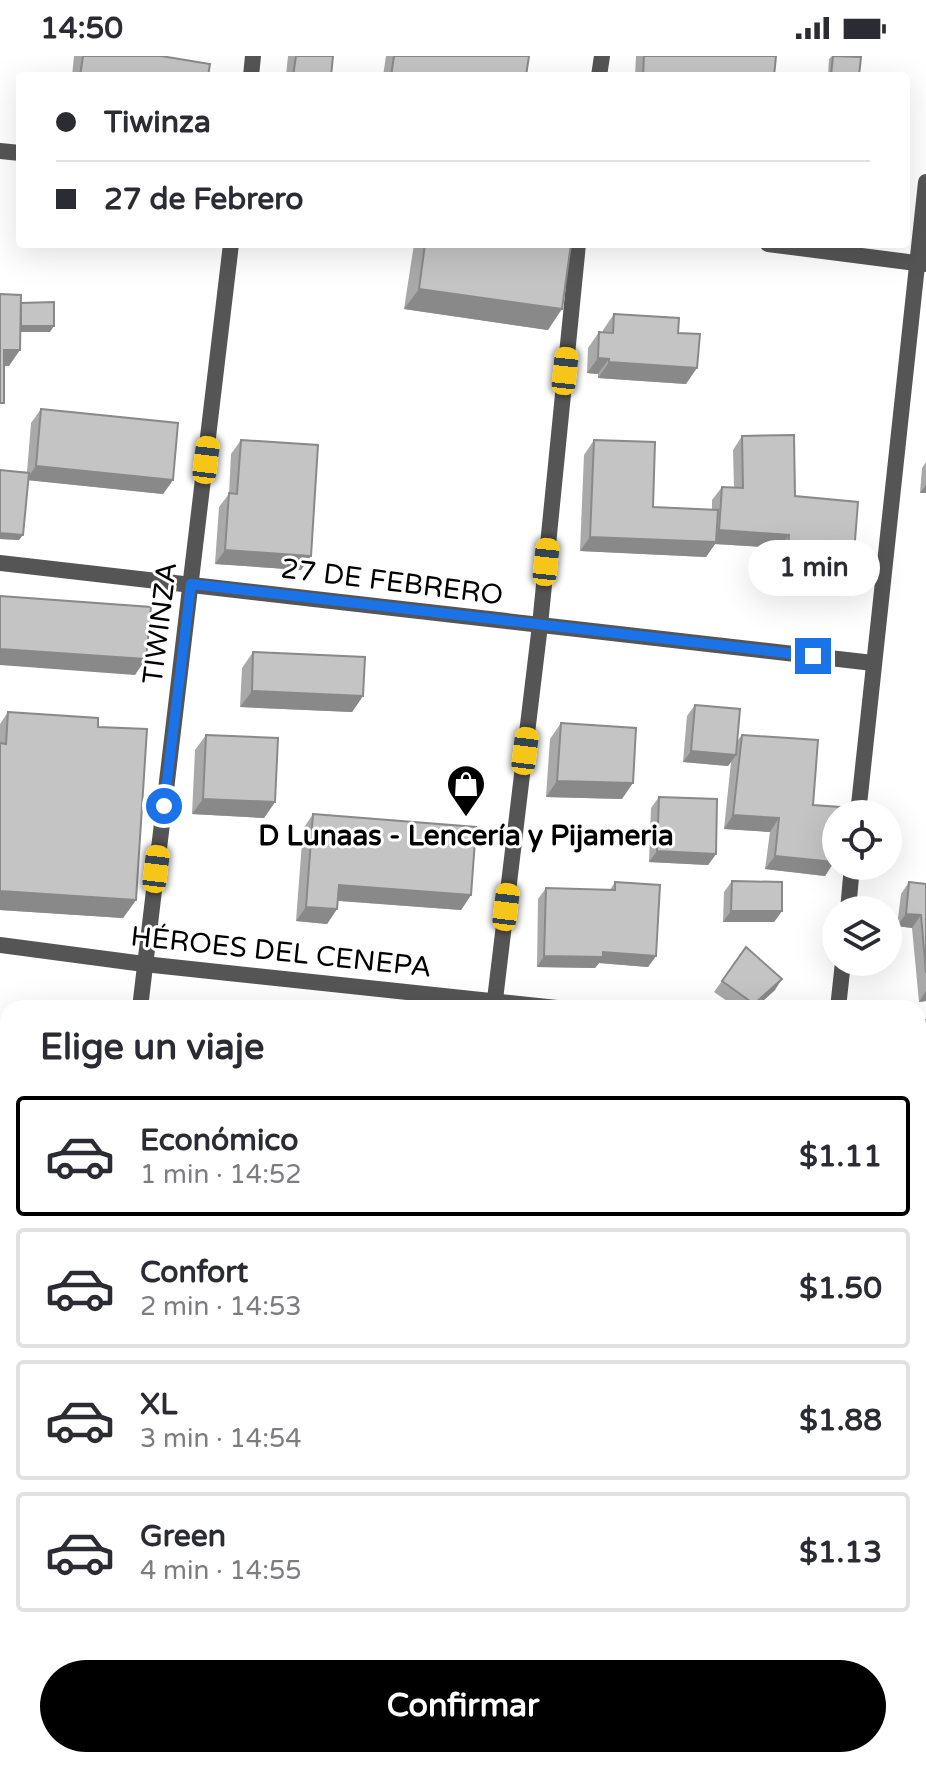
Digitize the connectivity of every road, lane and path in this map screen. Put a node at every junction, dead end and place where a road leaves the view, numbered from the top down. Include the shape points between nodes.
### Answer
1 (926, 182) edge
2 (231, 248) edge
3 (578, 248) edge
4 (799, 248) edge
5 (921, 264) edge
6 (0, 563) edge
7 (191, 584) junction
8 (540, 625) junction
9 (873, 663) junction
10 (859, 800) edge
11 (0, 945) edge
12 (144, 964) junction
13 (841, 976) edge
14 (141, 1000) edge
15 (452, 1000) edge
16 (496, 1000) edge
17 (839, 1000) edge

1 - 5 street
2 - 7 street, TIWINZA
3 - 8 street
4 - 5 street
5 - 9 street
6 - 7 street, 27 DE FEBRERO
7 - 8 street, 27 DE FEBRERO
7 - 12 street, TIWINZA
8 - 9 street, 27 DE FEBRERO
8 - 16 street
9 - 10 street
11 - 12 street, HÉROES DEL CENEPA
12 - 14 street, TIWINZA
12 - 15 street, HÉROES DEL CENEPA
13 - 17 street

